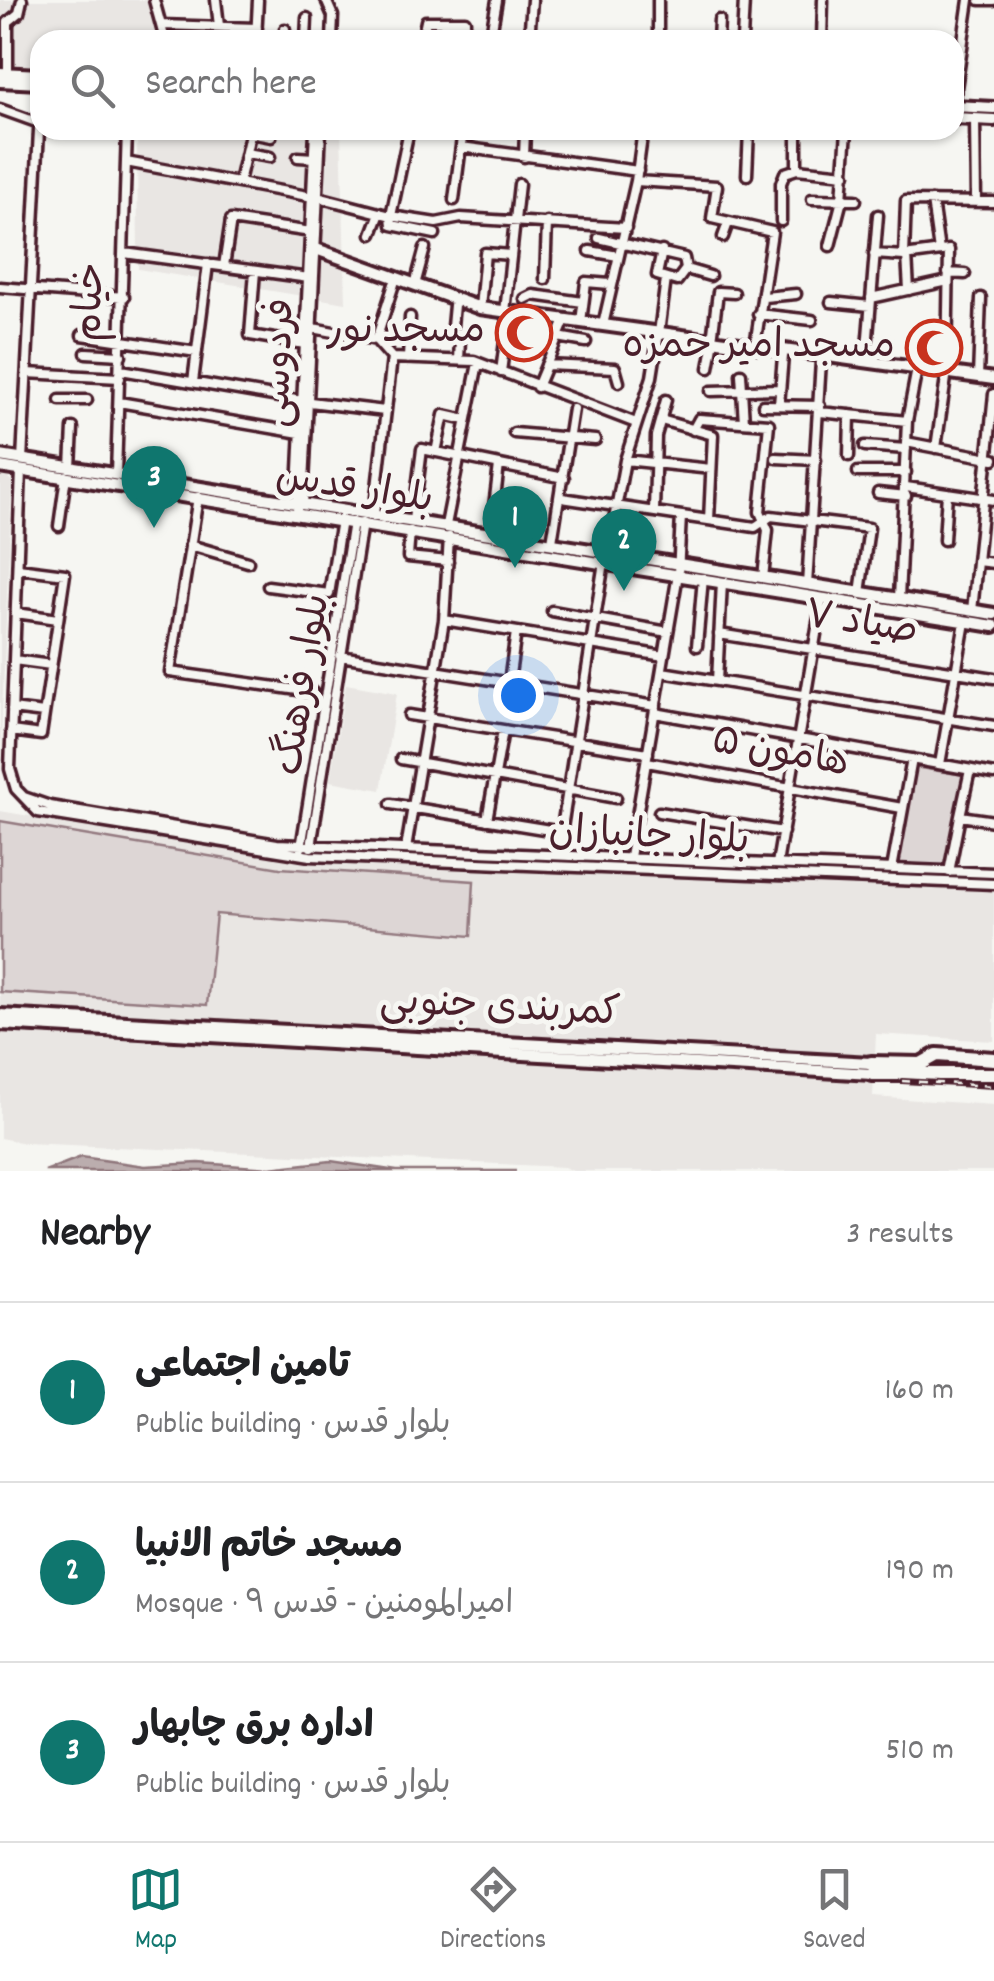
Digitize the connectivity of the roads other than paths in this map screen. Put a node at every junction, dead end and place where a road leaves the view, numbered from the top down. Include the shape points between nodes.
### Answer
1 (22, 0) edge
2 (154, 0) edge
3 (216, 0) edge
4 (258, 0) edge
5 (326, 0) edge
6 (497, 0) edge
7 (532, 0) edge
8 (658, 0) edge
9 (744, 0) edge
10 (823, 0) edge
11 (969, 0) edge
12 (980, 0) edge
13 (994, 0) edge
14 (307, 18) dead end
15 (719, 20) dead end
16 (445, 21) junction
17 (161, 25) junction
18 (220, 26) junction
19 (256, 28) joint
20 (162, 30) edge
21 (306, 30) edge
22 (332, 30) edge
23 (424, 30) edge
24 (444, 30) edge
25 (465, 30) edge
26 (492, 30) edge
27 (530, 30) edge
28 (658, 30) edge
29 (718, 30) edge
30 (742, 30) edge
31 (822, 30) edge
32 (964, 30) edge
33 (30, 75) edge
34 (3, 76) edge
35 (30, 81) edge
36 (964, 105) edge
37 (994, 108) edge
38 (0, 109) edge
39 (964, 118) edge
40 (976, 119) junction
41 (30, 120) edge
42 (994, 120) edge
43 (38, 140) edge
44 (127, 140) edge
45 (248, 140) edge
46 (317, 140) edge
47 (318, 140) edge
48 (406, 140) edge
49 (462, 140) edge
50 (525, 140) edge
51 (642, 140) edge
52 (748, 140) edge
53 (797, 140) edge
54 (848, 140) edge
55 (461, 147) junction
56 (246, 153) junction
57 (270, 157) dead end
58 (298, 157) dead end
59 (524, 157) junction
60 (314, 158) junction
61 (126, 162) junction
62 (797, 170) junction
63 (747, 174) dead end
64 (846, 174) junction
65 (637, 176) junction
66 (239, 182) junction
67 (518, 184) dead end
68 (316, 197) junction
69 (812, 199) dead end
70 (454, 200) dead end
71 (842, 200) junction
72 (856, 200) dead end
73 (932, 201) junction
74 (976, 202) junction
75 (994, 202) edge
76 (380, 214) junction
77 (878, 215) dead end
78 (391, 216) junction
79 (513, 220) junction
80 (780, 220) dead end
81 (547, 222) junction
82 (728, 222) junction
83 (626, 228) junction
84 (310, 232) junction
85 (372, 234) dead end
86 (435, 234) dead end
87 (723, 237) dead end
88 (599, 238) dead end
89 (623, 242) junction
90 (830, 246) dead end
91 (426, 248) dead end
92 (944, 250) junction
93 (662, 251) junction
94 (590, 252) dead end
95 (124, 253) junction
96 (316, 253) junction
97 (511, 254) junction
98 (874, 254) junction
99 (906, 255) junction
100 (618, 256) junction
101 (208, 264) junction
102 (224, 266) junction
103 (686, 269) junction
104 (255, 270) junction
105 (965, 274) dead end
106 (710, 276) dead end
107 (948, 277) junction
108 (308, 278) junction
109 (545, 279) dead end
110 (666, 279) junction
111 (394, 284) junction
112 (610, 284) junction
113 (414, 285) junction
114 (0, 287) edge
115 (909, 290) junction
116 (31, 292) junction
117 (734, 293) dead end
118 (796, 294) dead end
119 (124, 297) junction
120 (764, 297) junction
121 (981, 298) dead end
122 (526, 300) dead end
123 (583, 302) junction
124 (831, 302) dead end
125 (870, 302) junction
126 (454, 305) junction
127 (480, 308) junction
128 (758, 314) junction
129 (511, 316) junction
130 (410, 317) dead end
131 (980, 319) junction
132 (812, 320) dead end
133 (994, 320) edge
134 (581, 322) junction
135 (603, 326) junction
136 (313, 328) junction
137 (560, 331) junction
138 (82, 334) dead end
139 (659, 336) junction
140 (122, 337) junction
141 (376, 340) junction
142 (586, 342) dead end
143 (518, 343) dead end
144 (713, 343) junction
145 (305, 344) junction
146 (755, 346) junction
147 (197, 352) junction
148 (86, 353) dead end
149 (121, 354) junction
150 (783, 356) junction
151 (392, 358) junction
152 (408, 360) junction
153 (459, 360) junction
154 (821, 361) junction
155 (866, 362) junction
156 (478, 363) junction
157 (546, 365) junction
158 (709, 368) dead end
159 (27, 372) junction
160 (501, 372) junction
161 (120, 374) junction
162 (741, 374) dead end
163 (916, 374) junction
164 (947, 375) junction
165 (74, 376) junction
166 (978, 377) junction
167 (192, 382) junction
168 (619, 382) dead end
169 (994, 382) edge
170 (537, 387) junction
171 (780, 389) junction
172 (744, 390) junction
173 (711, 391) dead end
174 (994, 394) edge
175 (60, 400) dead end
176 (74, 400) junction
177 (87, 400) dead end
178 (666, 400) dead end
179 (306, 401) junction
180 (119, 402) junction
181 (763, 405) dead end
182 (779, 405) junction
183 (573, 409) dead end
184 (820, 409) junction
185 (386, 411) junction
186 (850, 415) junction
187 (466, 420) junction
188 (661, 420) junction
189 (907, 420) junction
190 (744, 422) junction
191 (634, 427) junction
192 (72, 428) dead end
193 (694, 430) junction
194 (300, 433) junction
195 (514, 433) dead end
196 (656, 436) junction
197 (571, 437) junction
198 (595, 440) dead end
199 (865, 446) dead end
200 (906, 446) junction
201 (936, 448) junction
202 (436, 452) junction
203 (0, 456) edge
204 (459, 456) junction
205 (848, 456) dead end
206 (776, 458) dead end
207 (991, 459) edge
208 (625, 460) junction
209 (816, 460) junction
210 (499, 464) junction
211 (656, 464) junction
212 (21, 465) junction
213 (0, 467) edge
214 (711, 468) junction
215 (68, 472) junction
216 (858, 472) dead end
217 (906, 472) junction
218 (116, 475) junction
219 (564, 478) junction
220 (906, 491) junction
221 (199, 492) junction
222 (878, 493) dead end
223 (947, 493) junction
224 (562, 498) junction
225 (989, 499) edge
226 (299, 506) junction
227 (616, 508) junction
228 (654, 512) junction
229 (374, 514) junction
230 (681, 516) junction
231 (708, 520) junction
232 (352, 522) junction
233 (764, 522) junction
234 (811, 522) junction
235 (59, 526) dead end
236 (411, 526) junction
237 (448, 531) junction
238 (491, 532) junction
239 (966, 532) dead end
240 (980, 534) junction
241 (944, 540) dead end
242 (552, 542) junction
243 (190, 545) junction
244 (606, 557) junction
245 (448, 561) junction
246 (977, 561) junction
247 (248, 562) dead end
248 (994, 564) edge
249 (18, 568) junction
250 (678, 570) junction
251 (703, 578) junction
252 (763, 578) junction
253 (722, 582) junction
254 (807, 585) junction
255 (268, 586) dead end
256 (860, 593) junction
257 (822, 599) junction
258 (899, 599) junction
259 (972, 610) junction
260 (552, 612) dead end
261 (16, 613) junction
262 (994, 614) edge
263 (595, 619) junction
264 (58, 620) junction
265 (444, 620) junction
266 (965, 622) junction
267 (994, 626) edge
268 (516, 632) junction
269 (668, 632) junction
270 (720, 634) junction
271 (591, 644) junction
272 (696, 646) dead end
273 (814, 650) junction
274 (340, 656) junction
275 (664, 656) junction
276 (14, 660) junction
277 (52, 664) junction
278 (436, 671) junction
279 (662, 672) junction
280 (956, 672) junction
281 (994, 678) edge
282 (717, 681) junction
283 (508, 682) junction
284 (312, 692) dead end
285 (584, 694) junction
286 (806, 696) junction
287 (12, 709) junction
288 (656, 710) junction
289 (44, 712) junction
290 (409, 715) dead end
291 (427, 718) junction
292 (948, 718) junction
293 (994, 726) edge
294 (503, 730) junction
295 (10, 731) junction
296 (800, 739) junction
297 (576, 741) junction
298 (648, 758) junction
299 (401, 759) dead end
300 (912, 760) junction
301 (420, 762) junction
302 (940, 764) junction
303 (970, 770) junction
304 (994, 774) edge
305 (494, 776) junction
306 (792, 786) junction
307 (569, 788) junction
308 (616, 798) dead end
309 (391, 804) dead end
310 (414, 808) junction
311 (902, 808) junction
312 (659, 812) dead end
313 (960, 816) junction
314 (487, 820) junction
315 (994, 821) edge
316 (310, 822) junction
317 (562, 832) junction
318 (783, 832) junction
319 (406, 849) junction
320 (306, 851) junction
321 (504, 851) junction
322 (558, 854) junction
323 (630, 857) junction
324 (503, 862) junction
325 (778, 864) junction
326 (846, 867) junction
327 (892, 869) junction
328 (950, 872) junction
329 (994, 873) edge
330 (846, 879) junction
331 (994, 884) edge
332 (0, 1015) edge
333 (41, 1021) junction
334 (0, 1024) edge
335 (992, 1058) edge
336 (871, 1068) joint
337 (896, 1068) junction
338 (994, 1074) edge

1 - 34 street via 8,22
2 - 17 street
3 - 18 street
4 - 19 street
5 - 22 street
6 - 26 street
7 - 27 street
8 - 28 street
9 - 30 street
10 - 31 street
11 - 32 street
12 - 13 street
14 - 21 street
15 - 29 street
16 - 23 street via 426,21
16 - 24 street
16 - 25 street via 466,21
17 - 18 street
17 - 20 street
18 - 19 street
33 - 34 main road
34 - 35 main road
36 - 37 main road
38 - 41 street
39 - 40 main road
40 - 42 main road
40 - 74 street
43 - 116 street
44 - 61 street, خیام
45 - 56 street
46 - 60 street, فردوسی
47 - 68 street, فردوسی
48 - 78 street
49 - 55 street
50 - 59 street
51 - 65 street
52 - 63 street
53 - 62 street
54 - 64 street
55 - 59 street
55 - 70 street
56 - 57 street
56 - 66 street
58 - 60 street
59 - 65 street
60 - 68 street, فردوسی
61 - 66 street
61 - 95 street, خیام
62 - 64 street
62 - 80 street via 780,183
64 - 71 street
65 - 82 street via 717,186 712,218
65 - 83 street
66 - 68 street
67 - 79 street
68 - 76 street
68 - 84 street, فردوسی
68 - 96 street, فردوسی
69 - 71 street
71 - 72 street
71 - 90 street
73 - 74 street
73 - 92 street
73 - 99 street via 906,202
74 - 75 street
76 - 78 street
76 - 85 street
77 - 98 street
78 - 79 street
78 - 86 street via 392,224
79 - 81 street
79 - 97 street
81 - 83 street
81 - 109 street
82 - 87 street
82 - 120 street via 772,232
83 - 89 street
84 - 102 street via 231,220
84 - 108 street, فردوسی
88 - 89 street
89 - 93 street
89 - 100 street
91 - 113 street
92 - 99 street
92 - 107 street
93 - 103 street via 684,258
93 - 110 street via 657,275
94 - 100 street
95 - 101 street
95 - 119 street, خیام
96 - 111 main road
96 - 113 main road
96 - 136 street, فردوسی
97 - 127 street via 485,253
97 - 129 street
98 - 99 street
98 - 125 street
99 - 115 street
100 - 112 street
101 - 102 street
101 - 147 street
102 - 104 street
103 - 106 street
103 - 110 street via 677,281
104 - 108 street
104 - 145 street via 250,335
105 - 107 street
107 - 115 street
107 - 164 street
108 - 145 street, فردوسی
110 - 139 street
111 - 126 main road
111 - 141 street
112 - 123 street via 586,282
112 - 135 street
113 - 127 main road
114 - 116 street
115 - 125 street
116 - 119 street
116 - 159 street
117 - 144 street via 718,292
118 - 120 street
119 - 140 street, خیام
120 - 128 street
121 - 131 street
122 - 123 street via 534,295
123 - 134 street
124 - 125 street
125 - 155 street
126 - 129 main road
126 - 153 street via 450,337 460,340
127 - 129 main road
128 - 132 street
128 - 146 street
129 - 134 main road
129 - 137 main road
129 - 143 street
129 - 160 street
130 - 152 street
131 - 133 street
131 - 166 street
134 - 135 main road
135 - 139 main road
136 - 141 street
136 - 179 street, فردوسی
137 - 139 main road
137 - 142 street
137 - 157 street
138 - 140 street
139 - 144 main road
139 - 191 street
140 - 147 street
140 - 149 street, خیام
141 - 151 street
144 - 146 main road
144 - 150 main road
144 - 158 street
145 - 179 street, فردوسی
146 - 155 main road
147 - 167 street
148 - 149 street
149 - 161 street, خیام
150 - 154 main road
150 - 171 street
151 - 152 street
151 - 185 street
152 - 153 street
153 - 156 street
154 - 163 main road
154 - 184 street
155 - 164 main road
156 - 160 street
156 - 187 street
157 - 168 street via 615,368
157 - 170 street
159 - 165 street
159 - 212 street
160 - 170 street
161 - 165 street
161 - 167 street
161 - 180 street, خیام
162 - 172 street
163 - 164 main road
163 - 189 street
164 - 166 main road
164 - 169 main road
164 - 201 street
165 - 176 street
166 - 169 main road
167 - 179 street
170 - 191 street
171 - 172 street
171 - 182 street
172 - 173 street
172 - 190 street
174 - 207 street
175 - 176 street
176 - 177 street
178 - 188 street
179 - 185 street
179 - 194 street, فردوسی
179 - 226 street, فردوسی
180 - 194 street
180 - 218 street, خیام
181 - 182 street
182 - 184 street
183 - 197 street
184 - 186 street
184 - 209 street
185 - 229 street
186 - 189 street
186 - 205 street
187 - 202 street via 444,415
187 - 204 street
188 - 193 street
188 - 196 street
189 - 200 street
190 - 193 street via 699,419
190 - 233 street via 768,424
191 - 196 street
191 - 208 street
192 - 215 street
193 - 214 street via 713,436
194 - 226 street, فردوسی
195 - 197 street
196 - 211 street
197 - 198 street
197 - 219 street
199 - 200 street
200 - 201 street
200 - 217 street
201 - 207 street
202 - 204 street
202 - 236 street via 422,449
203 - 212 main road, بلوار قدس
204 - 210 street
204 - 237 street
206 - 209 street
207 - 225 street
208 - 211 street
208 - 227 street
209 - 234 street
210 - 219 street
210 - 238 street
211 - 214 street
211 - 228 street
212 - 213 main road, بلوار قدس
212 - 215 main road, بلوار قدس
212 - 249 street
214 - 231 street
215 - 218 main road, بلوار قدس
215 - 221 main road, بلوار قدس
215 - 235 street
216 - 217 street
217 - 220 street
218 - 221 main road, بلوار قدس
219 - 224 street
220 - 222 street
220 - 223 street
220 - 258 street
221 - 226 main road, بلوار قدس
221 - 243 street
223 - 225 street
223 - 241 street
224 - 227 street
224 - 242 street
225 - 240 street
226 - 229 main road, بلوار قدس
226 - 232 main road, بلوار قدس
227 - 228 street
227 - 244 street
228 - 230 street
229 - 236 main road, بلوار قدس
230 - 231 street
230 - 250 street
231 - 233 street via 755,527
232 - 236 main road, بلوار قدس
232 - 255 street via 329,594
232 - 274 street, بلوار فرهنگ
232 - 316 street
233 - 234 street via 771,516
233 - 252 street
234 - 254 street
234 - 256 street via 868,528
236 - 237 main road, بلوار قدس
236 - 245 street via 408,557
237 - 238 main road, بلوار قدس
237 - 244 main road, بلوار قدس
237 - 245 street
238 - 242 main road, بلوار قدس
239 - 240 street
240 - 246 street
242 - 244 main road, بلوار قدس
243 - 247 street
243 - 284 street via 170,672
244 - 250 main road, بلوار قدس
244 - 263 street
245 - 265 street
246 - 248 street
246 - 259 street
249 - 261 street
249 - 264 street via 65,574
250 - 251 main road, بلوار قدس
250 - 252 main road, بلوار قدس
250 - 269 street
251 - 253 main road, بلوار قدس
251 - 272 street
252 - 254 main road, بلوار قدس
253 - 257 main road, بلوار قدس
253 - 270 street
254 - 256 main road, بلوار قدس
256 - 258 main road, بلوار قدس
257 - 266 main road, بلوار قدس
257 - 273 street
258 - 259 main road, بلوار قدس
259 - 262 main road, بلوار قدس
260 - 263 street
261 - 264 street
261 - 276 street
263 - 269 street
263 - 271 street
264 - 277 street
265 - 268 street
265 - 278 street
266 - 267 main road, بلوار قدس
266 - 280 street
268 - 271 street
268 - 283 street
269 - 275 street
270 - 273 street, صیاد ۷
270 - 282 street
271 - 275 street
271 - 285 street
273 - 280 street, صیاد ۷
273 - 286 street
274 - 278 street
274 - 316 street, بلوار فرهنگ
275 - 279 street
276 - 277 street
276 - 287 street
277 - 289 street
278 - 283 street
278 - 291 street
279 - 282 street
279 - 288 street
280 - 281 street, صیاد ۷
280 - 292 street
282 - 286 street
283 - 285 street
285 - 288 street
285 - 297 street
286 - 292 street
286 - 296 street
287 - 289 street
287 - 295 street
288 - 296 street
288 - 298 street
289 - 295 street via 40,735
290 - 291 street, هامون ۵
291 - 294 street, هامون ۵
291 - 301 street
292 - 293 street
292 - 302 street
294 - 297 street, هامون ۵
294 - 305 street
295 - 320 street, بلوار جانبازان via 10,769 20,794 40,804
296 - 300 street
296 - 306 street
297 - 298 street, هامون ۵
297 - 307 street
298 - 306 street, هامون ۵
298 - 323 street
299 - 301 street
300 - 302 street
300 - 311 street
301 - 305 street
301 - 310 street
302 - 303 street
303 - 304 street
303 - 313 street
305 - 307 street
305 - 314 street
306 - 311 street, هامون ۵
306 - 318 street
307 - 308 street
307 - 317 street
309 - 310 street
310 - 314 street
310 - 319 street
311 - 327 street
312 - 318 street
313 - 315 street
313 - 328 street
314 - 317 street
316 - 320 street, بلوار فرهنگ
317 - 322 street
318 - 325 street
319 - 320 street, بلوار جانبازان
319 - 321 street, بلوار جانبازان
320 - 324 street, بلوار جانبازان
321 - 322 street, بلوار جانبازان
321 - 324 street
322 - 323 street, بلوار جانبازان
323 - 325 street, بلوار جانبازان
324 - 330 street, بلوار جانبازان
325 - 326 street, بلوار جانبازان
326 - 327 street, بلوار جانبازان
326 - 330 street
327 - 328 street, بلوار جانبازان
328 - 329 street, بلوار جانبازان
330 - 331 street, بلوار جانبازان
332 - 333 main road, کمربندی جنوبی
333 - 334 main road, کمربندی جنوبی
333 - 336 main road, کمربندی جنوبی
335 - 337 highway, کمربندی جنوبی via 938,1055
336 - 337 highway, کمربندی جنوبی
337 - 338 highway, کمربندی جنوبی

